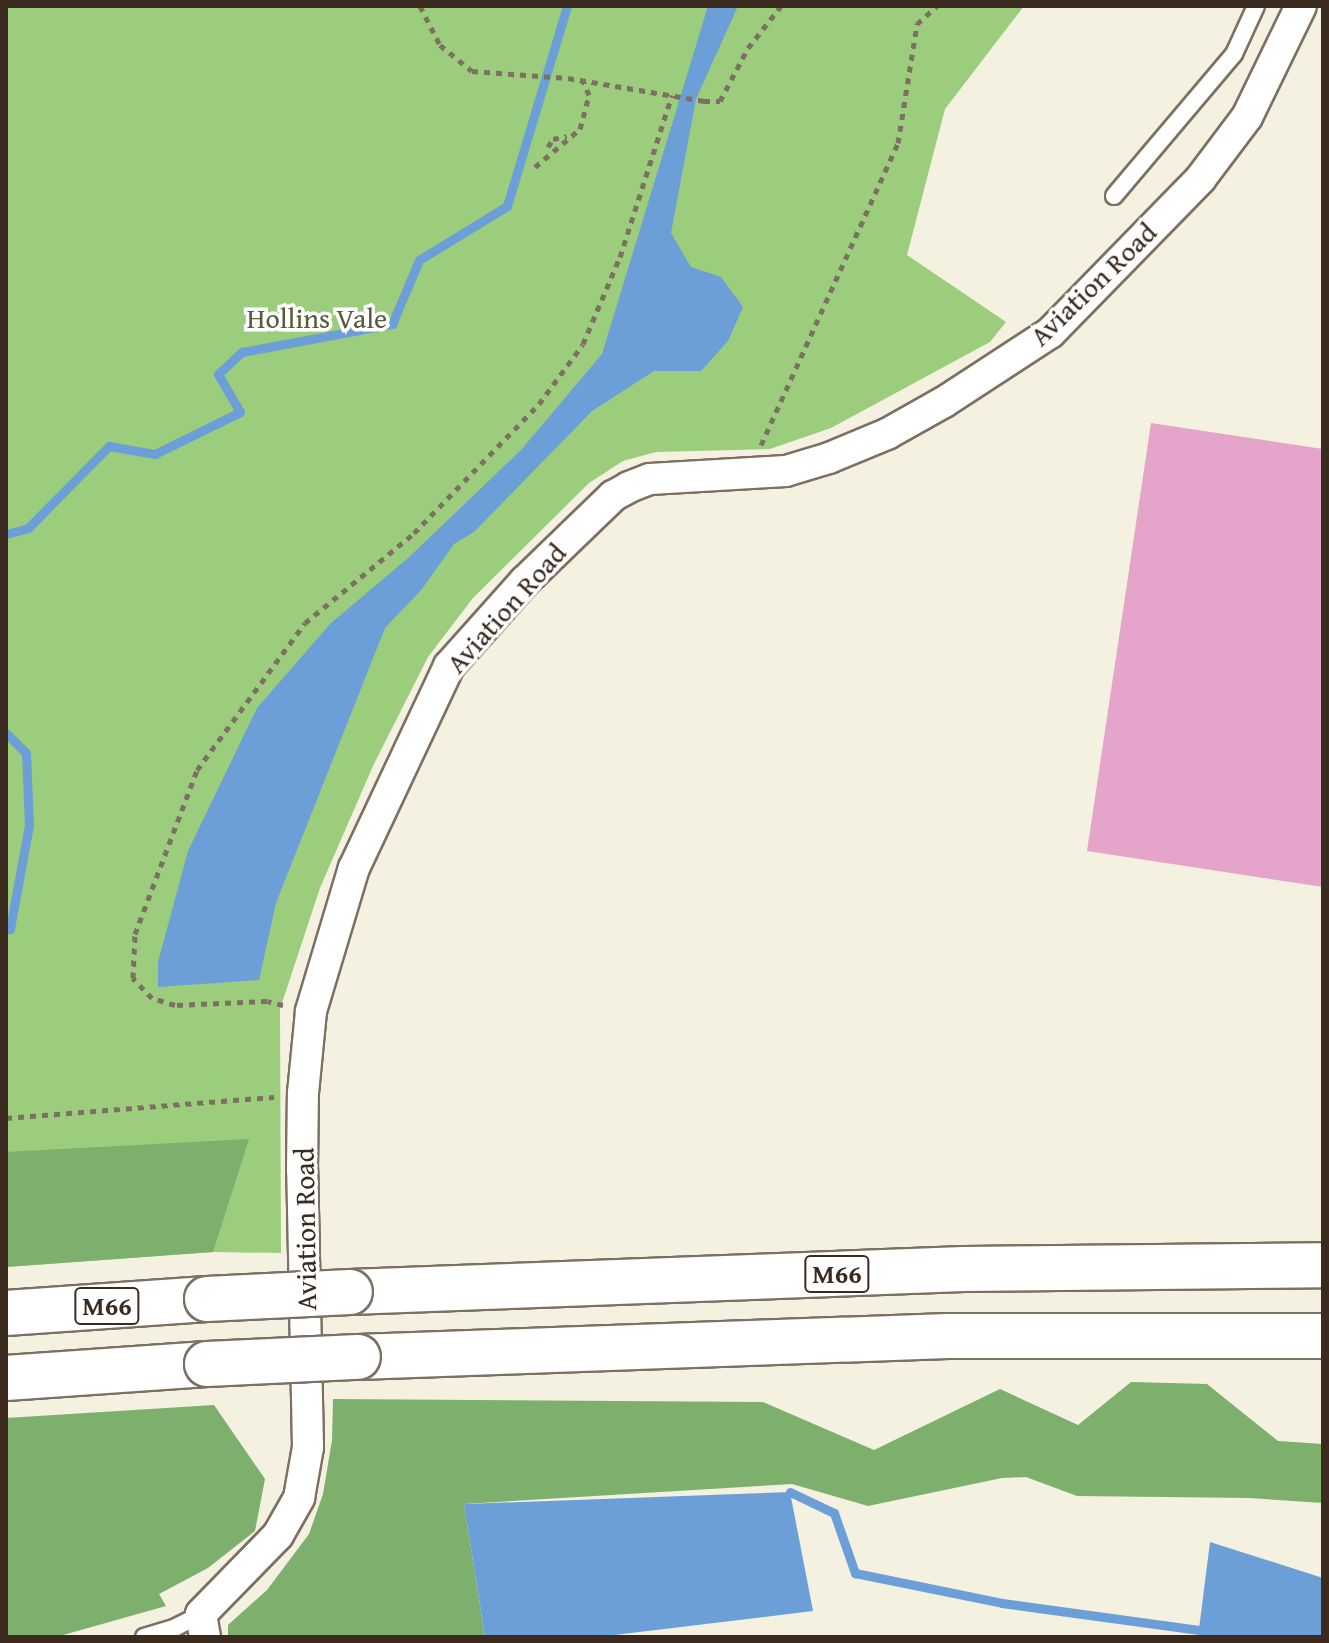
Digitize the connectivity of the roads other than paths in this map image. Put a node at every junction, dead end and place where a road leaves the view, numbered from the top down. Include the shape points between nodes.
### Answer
1 (1256, 6) edge
2 (1301, 6) edge
3 (1114, 196) dead end
4 (1323, 1265) edge
5 (6, 1313) edge
6 (1323, 1336) edge
7 (6, 1378) edge
8 (203, 1626) edge
9 (144, 1637) edge

1 - 3 lane via 1234,54
2 - 8 street, Aviation Road via 1247,117 1201,178 1050,333 887,434 786,471 650,479 613,496 524,582 449,666 354,868 311,1011 303,1093 309,1401 299,1498 278,1535
4 - 5 highway, M66, bridge via 964,1269 350,1292
6 - 7 highway, M66, bridge via 948,1336 358,1357
8 - 9 lane

